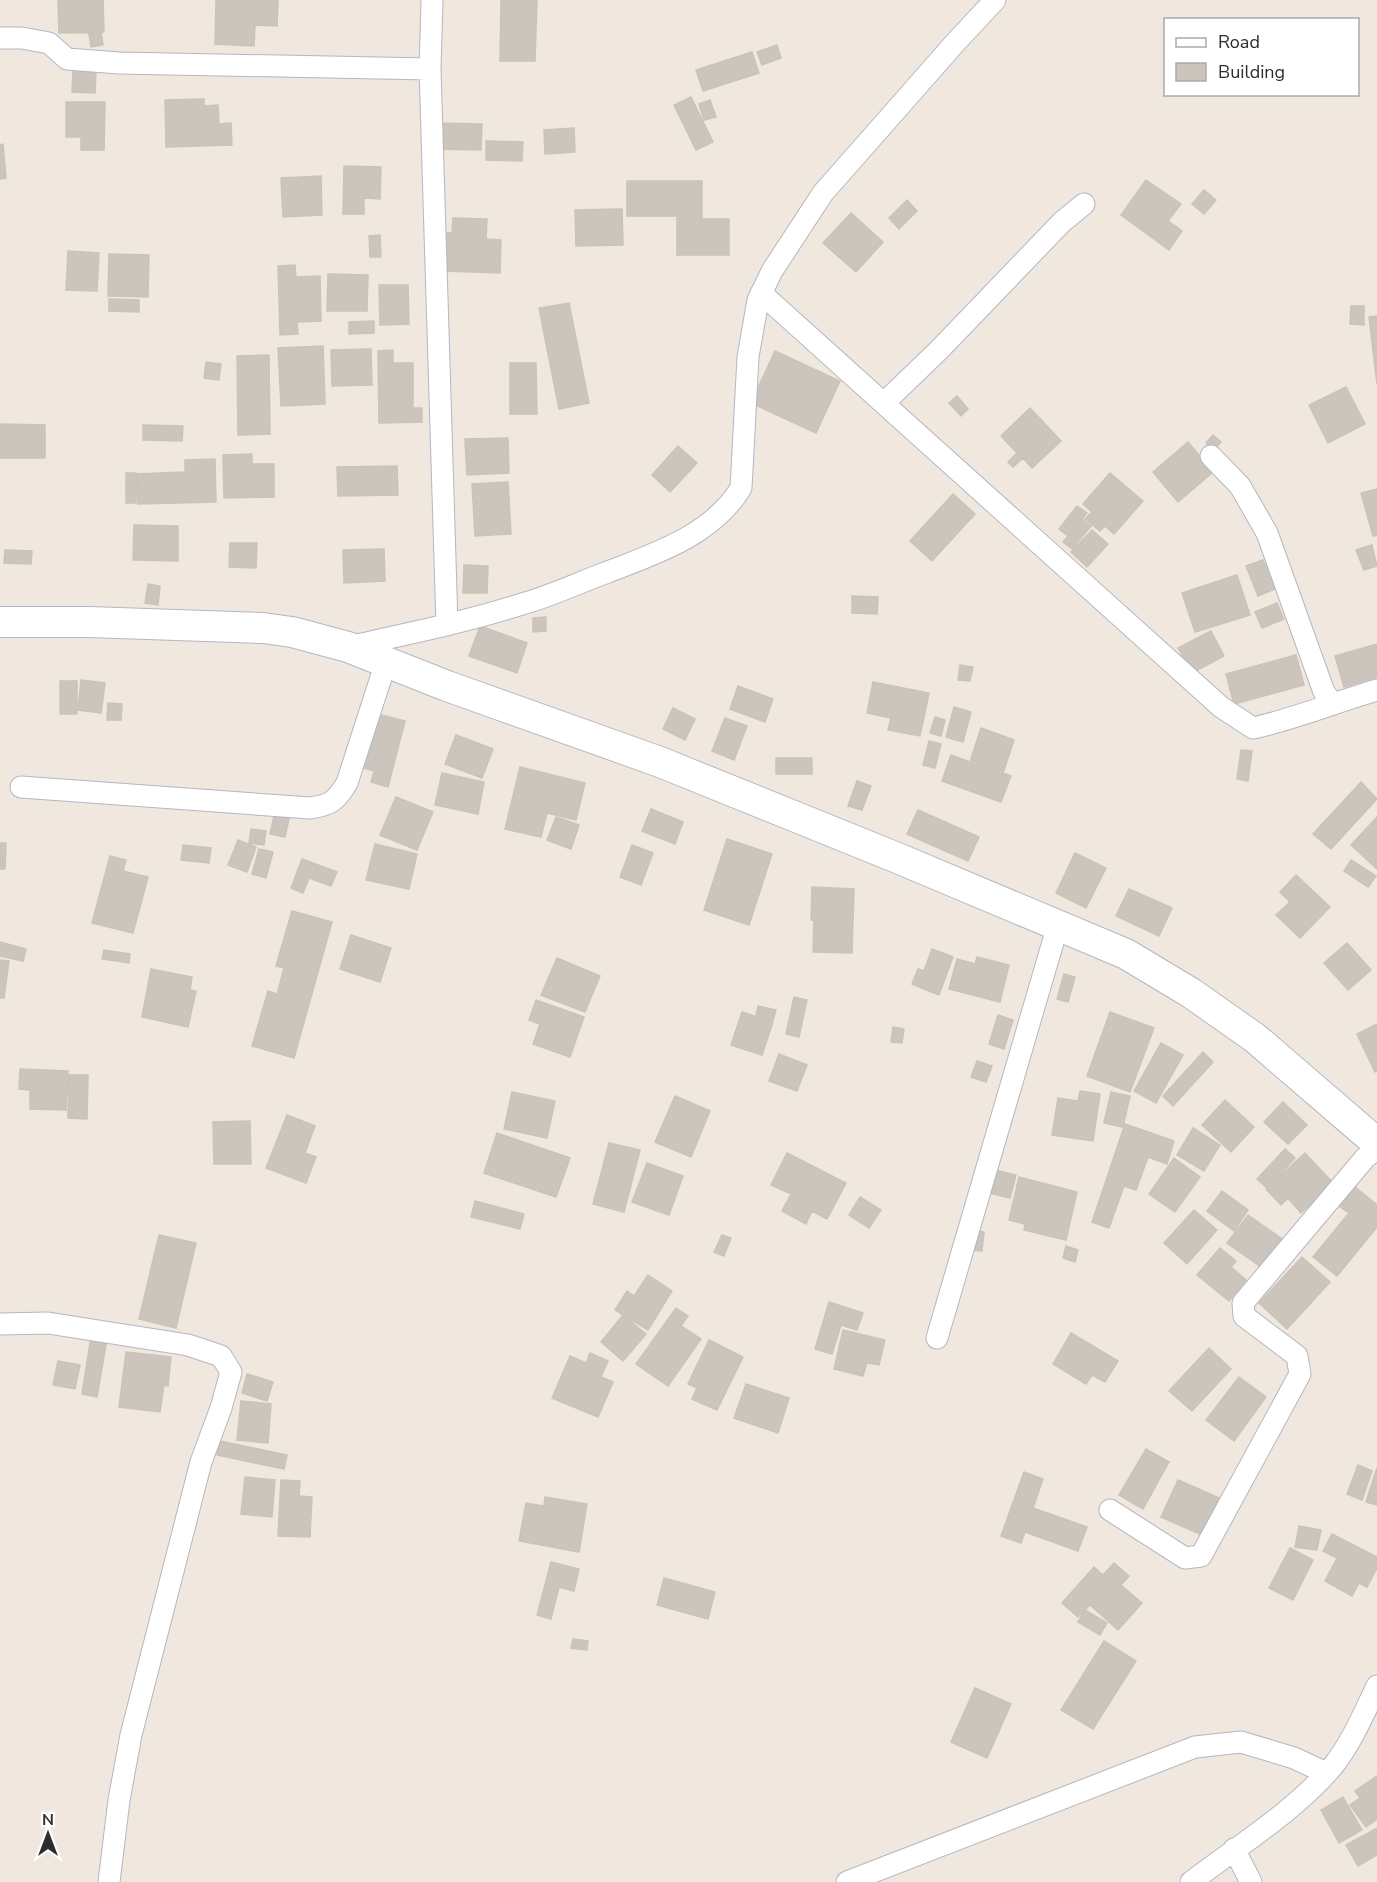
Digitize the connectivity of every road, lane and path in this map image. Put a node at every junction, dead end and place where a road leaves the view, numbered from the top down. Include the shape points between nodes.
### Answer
1 (432, 0) edge
2 (995, 0) edge
3 (0, 38) edge
4 (430, 69) junction
5 (1084, 204) dead end
6 (761, 293) junction
7 (884, 403) junction
8 (1211, 456) dead end
9 (0, 622) edge
10 (447, 625) junction
11 (348, 646) junction
12 (386, 662) junction
13 (1377, 690) edge
14 (1332, 703) junction
15 (21, 787) dead end
16 (1058, 925) junction
17 (1377, 1143) edge
18 (1377, 1148) edge
19 (0, 1324) edge
20 (937, 1338) dead end
21 (1110, 1510) dead end
22 (1377, 1686) edge
23 (1326, 1773) junction
24 (1234, 1850) junction
25 (109, 1882) edge
26 (847, 1882) edge
27 (1191, 1882) edge
28 (1251, 1882) edge

1 - 4 street
2 - 6 street via 823,193
3 - 4 street via 49,43 67,59 119,63
4 - 10 street
5 - 7 street
6 - 7 street
6 - 10 street via 748,357 741,488 729,504 711,522 673,546 524,604
7 - 14 street via 1221,707 1253,728
8 - 14 street via 1240,486 1267,533 1324,692
9 - 11 street via 263,628
10 - 11 street
11 - 12 street
12 - 15 street via 347,783 328,806 310,808
12 - 16 street via 660,762
13 - 14 street
16 - 17 street via 1126,954 1191,993 1255,1038
16 - 20 street
18 - 21 street via 1243,1303 1244,1316 1297,1356 1300,1374 1201,1556 1185,1558
19 - 25 street via 48,1323 189,1345 221,1356 231,1372 201,1462 131,1735
22 - 23 street via 1355,1732
23 - 24 street via 1302,1798
23 - 26 street via 1294,1758 1241,1742 1195,1747
24 - 27 street
24 - 28 street

